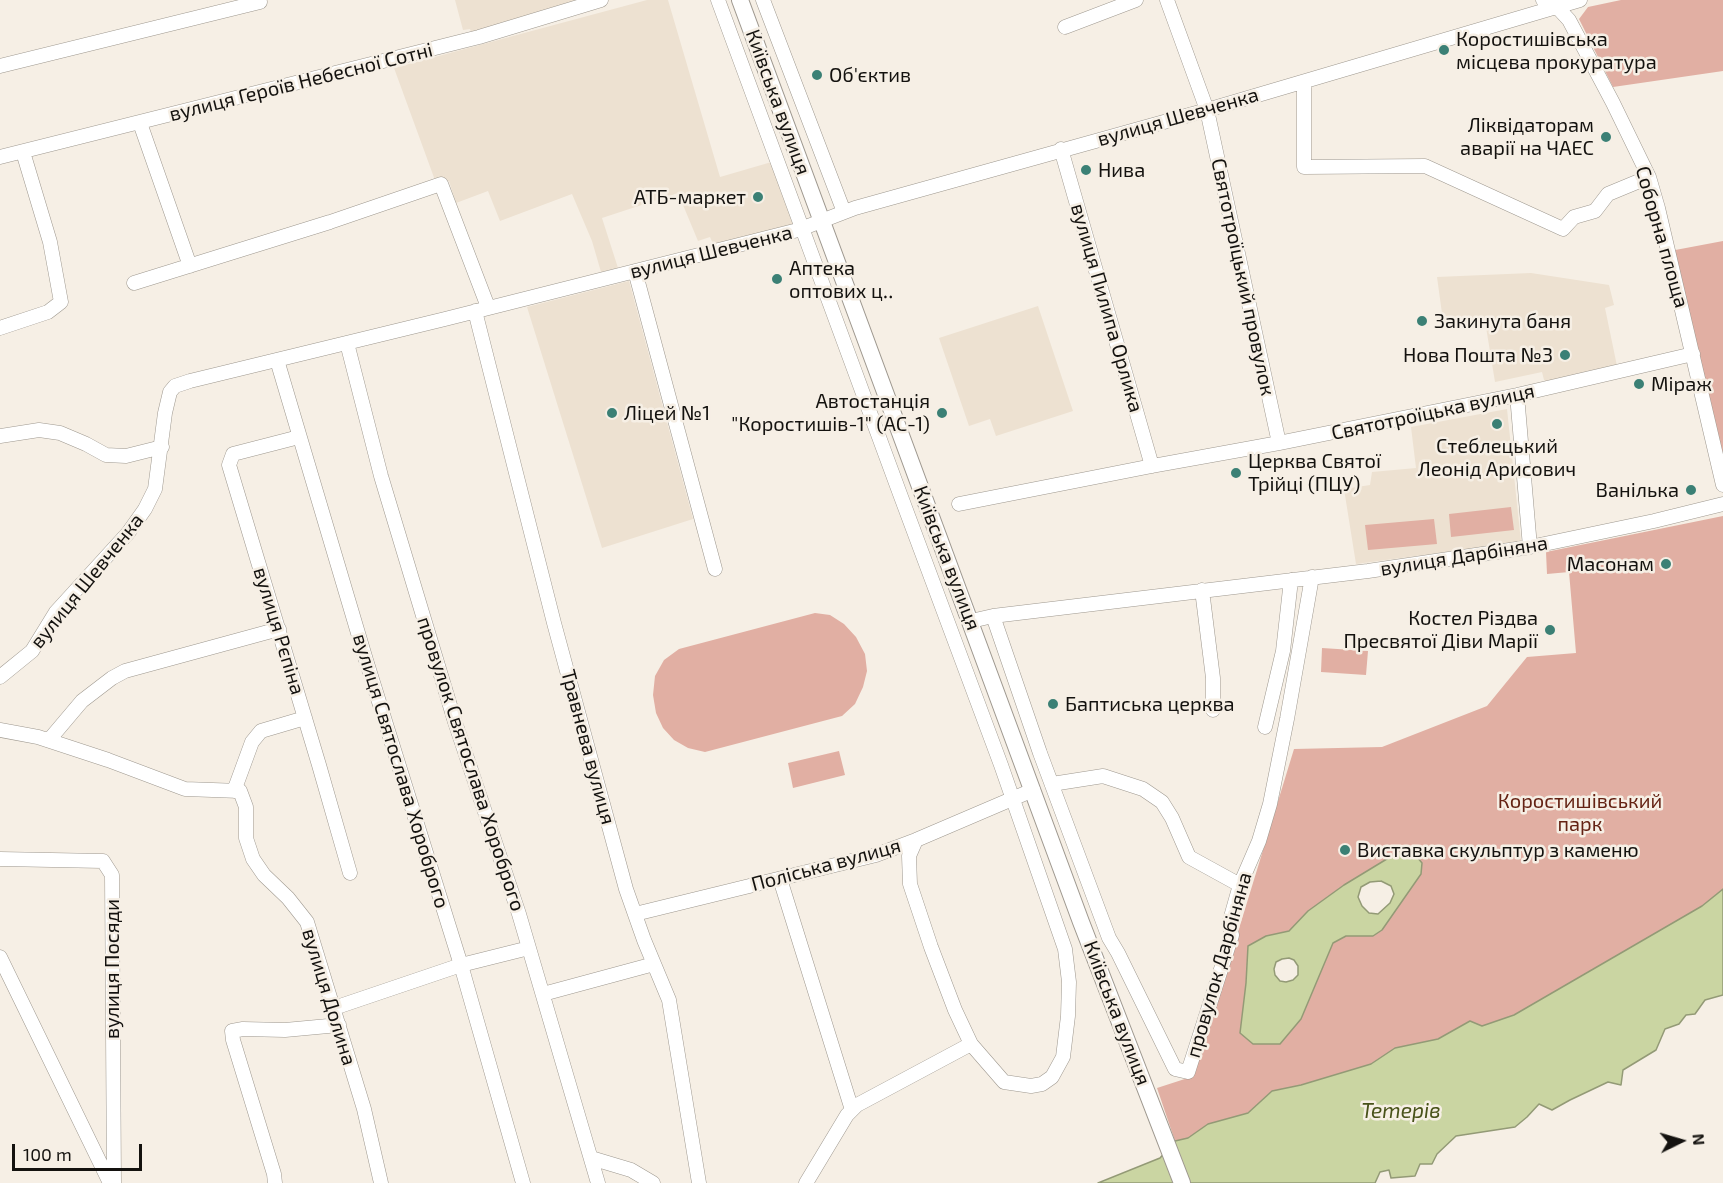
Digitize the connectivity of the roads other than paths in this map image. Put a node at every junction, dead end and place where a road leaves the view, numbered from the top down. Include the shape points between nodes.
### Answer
1 (259, 0) edge
2 (601, 0) edge
3 (718, 0) edge
4 (740, 0) edge
5 (763, 0) edge
6 (1136, 0) edge
7 (1167, 0) edge
8 (1543, 0) edge
9 (1580, 0) edge
10 (1560, 3) edge
11 (1065, 27) dead end
12 (0, 66) edge
13 (1304, 82) junction
14 (1206, 110) junction
15 (140, 123) junction
16 (1061, 149) junction
17 (23, 152) junction
18 (0, 157) edge
19 (1649, 177) junction
20 (844, 212) junction
21 (822, 221) junction
22 (802, 229) junction
23 (190, 266) junction
24 (635, 271) junction
25 (134, 284) dead end
26 (482, 309) junction
27 (0, 328) edge
28 (347, 343) junction
29 (1693, 354) junction
30 (277, 360) junction
31 (1517, 395) junction
32 (0, 436) edge
33 (299, 437) junction
34 (1279, 443) junction
35 (162, 447) junction
36 (1152, 466) junction
37 (1723, 485) edge
38 (959, 504) dead end
39 (1723, 504) edge
40 (1530, 547) junction
41 (715, 569) dead end
42 (1312, 577) junction
43 (1291, 580) junction
44 (1202, 591) junction
45 (993, 616) junction
46 (971, 621) junction
47 (279, 629) junction
48 (0, 677) edge
49 (1213, 710) dead end
50 (305, 718) junction
51 (1265, 728) dead end
52 (0, 730) edge
53 (49, 740) junction
54 (1052, 784) junction
55 (1033, 790) junction
56 (234, 791) junction
57 (1012, 800) junction
58 (916, 840) junction
59 (0, 859) edge
60 (350, 873) dead end
61 (780, 879) junction
62 (1239, 885) junction
63 (635, 914) junction
64 (529, 948) junction
65 (0, 957) edge
66 (654, 964) junction
67 (461, 965) junction
68 (543, 994) junction
69 (334, 1008) junction
70 (339, 1025) junction
71 (971, 1044) junction
72 (852, 1110) junction
73 (591, 1158) junction
74 (112, 1183) edge
75 (275, 1183) edge
76 (381, 1183) edge
77 (523, 1183) edge
78 (598, 1183) edge
79 (653, 1183) edge
80 (699, 1183) edge
81 (806, 1183) edge
82 (1182, 1183) edge

1 - 12 street
2 - 15 street, вулиця Героїв Небесної Сотні via 479,37
3 - 22 street, Київська вулиця
4 - 21 main road, Київська вулиця
5 - 20 street
6 - 11 street
7 - 14 street, Святотроїцький провулок
8 - 10 street
9 - 10 street, вулиця Шевченка
10 - 13 street, вулиця Шевченка
10 - 19 street, Соборна площа
13 - 14 street, вулиця Шевченка
13 - 19 street via 1304,167 1425,166 1563,229 1574,217 1595,211 1608,194
14 - 16 street, вулиця Шевченка
14 - 34 street, Святотроїцький провулок
15 - 17 street, вулиця Героїв Небесної Сотні
15 - 23 street
16 - 20 street, вулиця Шевченка
16 - 36 street, вулиця Пилипа Орлика
17 - 18 street, вулиця Героїв Небесної Сотні
17 - 27 street via 50,242 61,302 48,312
19 - 29 street, Соборна площа
20 - 21 street, вулиця Шевченка
21 - 22 street, вулиця Шевченка
21 - 46 main road, Київська вулиця
22 - 24 street, вулиця Шевченка
22 - 57 street, Київська вулиця
23 - 25 street
23 - 26 street, Травнева вулиця via 441,184
24 - 26 street, вулиця Шевченка
24 - 41 street
26 - 28 street, вулиця Шевченка
26 - 63 street, Травнева вулиця via 554,624
28 - 30 street, вулиця Шевченка
28 - 64 street, провулок Святослава Хороброго via 381,476 455,722
29 - 31 street, Святотроїцька вулиця
29 - 37 street, Соборна площа
30 - 33 street, вулиця Святослава Хороброго
30 - 35 street, вулиця Шевченка via 176,386 170,392 165,413
31 - 34 street, Святотроїцька вулиця
31 - 40 street
32 - 35 street via 39,430 60,433 106,455 126,456
33 - 47 street, вулиця Рєпіна via 233,454 229,465
33 - 67 street, вулиця Святослава Хороброго
34 - 36 street, Святотроїцька вулиця
35 - 48 street, вулиця Шевченка via 155,489 145,509 56,612 32,651
36 - 38 street, Святотроїцька вулиця
39 - 40 street, вулиця Дарбіняна
40 - 42 street, вулиця Дарбіняна
42 - 43 street, вулиця Дарбіняна
42 - 62 street, провулок Дарбіняна via 1270,804
43 - 44 street, вулиця Дарбіняна
43 - 51 street via 1283,651
44 - 45 street, вулиця Дарбіняна
44 - 49 street
45 - 46 street, вулиця Дарбіняна
45 - 54 street, Київська вулиця
46 - 55 main road, Київська вулиця
47 - 50 street, вулиця Рєпіна
47 - 53 street via 125,671 82,701
50 - 56 street via 261,731 252,742
50 - 60 street, вулиця Рєпіна
52 - 53 street
53 - 56 street via 185,789
54 - 62 street via 1103,776 1143,789 1162,802 1189,857
54 - 62 street, провулок Дарбіняна via 1108,938 1175,1069 1188,1072 1232,935 1229,924
55 - 57 street, Поліська вулиця
55 - 82 main road, Київська вулиця
56 - 69 street, вулиця Долина via 240,791 246,807 246,838 253,859 307,922
57 - 58 street, Поліська вулиця
57 - 71 street, Київська вулиця via 1065,949 1068,1016 1063,1057 1052,1077 1031,1086 1004,1082
58 - 61 street, Поліська вулиця via 876,855
58 - 71 street via 909,856 910,884 935,958
59 - 74 street, вулиця Посяди via 104,861 112,875
61 - 63 street, Поліська вулиця
61 - 72 street
63 - 66 street, Травнева вулиця
64 - 67 street
64 - 68 street, провулок Святослава Хороброго
65 - 74 street
66 - 68 street
66 - 80 street, Травнева вулиця via 669,1000
67 - 69 street
67 - 77 street, вулиця Святослава Хороброго
68 - 73 street, провулок Святослава Хороброго
69 - 70 street, вулиця Долина
70 - 75 street via 232,1031
70 - 76 street, вулиця Долина
71 - 72 street
72 - 81 street
73 - 78 street, провулок Святослава Хороброго
73 - 79 street via 631,1170

